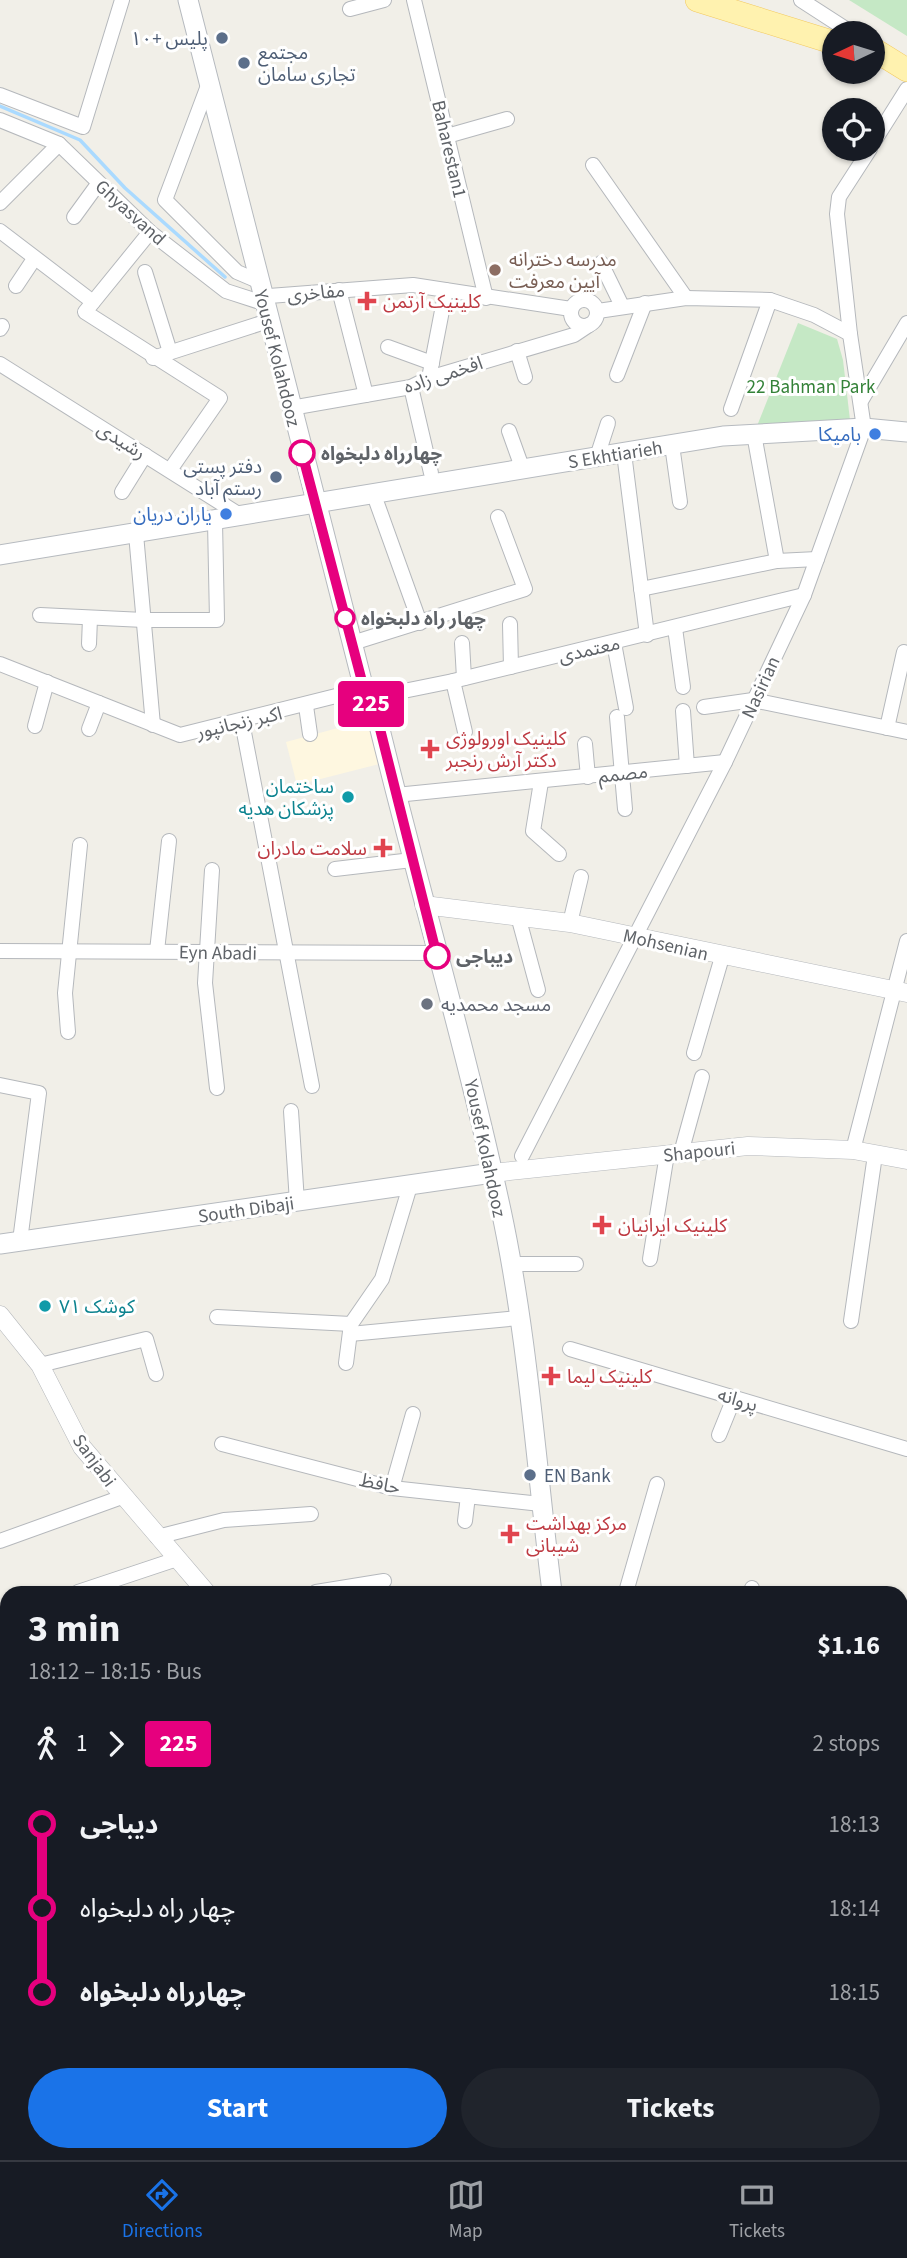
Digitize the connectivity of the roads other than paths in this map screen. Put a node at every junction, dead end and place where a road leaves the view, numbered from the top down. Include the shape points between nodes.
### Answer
1 (122, 0) edge
2 (188, 0) edge
3 (196, 0) edge
4 (384, 0) edge
5 (414, 0) edge
6 (697, 0) edge
7 (740, 0) edge
8 (801, 0) edge
9 (350, 9) dead end
10 (833, 21) edge
11 (822, 26) edge
12 (822, 39) edge
13 (886, 58) edge
14 (907, 70) edge
15 (209, 83) junction
16 (907, 89) edge
17 (0, 95) edge
18 (508, 119) dead end
19 (0, 120) edge
20 (885, 124) edge
21 (447, 136) junction
22 (60, 144) junction
23 (862, 161) edge
24 (593, 165) dead end
25 (0, 180) edge
26 (98, 184) junction
27 (13, 190) junction
28 (0, 203) edge
29 (74, 217) dead end
30 (249, 230) junction
31 (0, 231) edge
32 (150, 232) junction
33 (251, 253) junction
34 (34, 259) junction
35 (601, 263) dead end
36 (145, 272) dead end
37 (237, 272) junction
38 (16, 286) dead end
39 (446, 289) junction
40 (339, 290) junction
41 (485, 298) junction
42 (685, 298) junction
43 (265, 300) junction
44 (770, 300) junction
45 (93, 302) junction
46 (645, 303) junction
47 (622, 306) junction
48 (571, 309) junction
49 (598, 311) junction
50 (907, 323) edge
51 (589, 325) junction
52 (850, 334) junction
53 (388, 348) dead end
54 (517, 351) junction
55 (170, 352) junction
56 (153, 358) junction
57 (432, 363) junction
58 (0, 364) edge
59 (617, 375) dead end
60 (525, 377) dead end
61 (429, 378) junction
62 (411, 387) junction
63 (366, 395) junction
64 (861, 401) junction
65 (295, 408) junction
66 (731, 409) dead end
67 (608, 423) dead end
68 (864, 428) junction
69 (509, 431) dead end
70 (907, 432) edge
71 (754, 435) junction
72 (673, 444) junction
73 (624, 453) junction
74 (145, 454) junction
75 (597, 457) junction
76 (170, 470) junction
77 (523, 470) junction
78 (431, 472) dead end
79 (122, 492) dead end
80 (374, 495) junction
81 (680, 502) dead end
82 (320, 504) junction
83 (244, 517) junction
84 (498, 517) dead end
85 (215, 522) junction
86 (136, 534) junction
87 (0, 555) edge
88 (817, 558) junction
89 (777, 561) junction
90 (641, 589) junction
91 (804, 595) junction
92 (40, 615) dead end
93 (90, 618) junction
94 (144, 620) junction
95 (420, 623) junction
96 (510, 624) dead end
97 (675, 628) junction
98 (648, 635) junction
99 (362, 640) junction
100 (462, 643) dead end
101 (614, 643) junction
102 (89, 644) dead end
103 (904, 652) dead end
104 (0, 664) edge
105 (511, 667) junction
106 (458, 680) junction
107 (47, 682) junction
108 (683, 687) dead end
109 (371, 700) junction
110 (753, 700) junction
111 (99, 703) junction
112 (306, 706) junction
113 (704, 706) dead end
114 (683, 711) dead end
115 (242, 722) junction
116 (153, 725) junction
117 (35, 726) dead end
118 (887, 728) junction
119 (89, 729) dead end
120 (465, 732) dead end
121 (907, 732) edge
122 (310, 734) dead end
123 (585, 744) dead end
124 (725, 762) junction
125 (687, 766) junction
126 (622, 773) junction
127 (588, 777) junction
128 (541, 782) junction
129 (396, 795) junction
130 (625, 809) dead end
131 (169, 841) dead end
132 (80, 845) dead end
133 (559, 853) dead end
134 (412, 860) junction
135 (335, 869) dead end
136 (212, 870) dead end
137 (581, 877) dead end
138 (424, 905) junction
139 (518, 916) junction
140 (570, 923) junction
141 (635, 936) junction
142 (907, 941) edge
143 (0, 951) edge
144 (71, 951) junction
145 (157, 951) junction
146 (208, 951) junction
147 (286, 953) junction
148 (437, 953) junction
149 (722, 957) junction
150 (538, 990) dead end
151 (901, 992) edge
152 (68, 1032) dead end
153 (694, 1053) dead end
154 (702, 1077) dead end
155 (0, 1085) edge
156 (312, 1086) dead end
157 (216, 1088) dead end
158 (291, 1111) dead end
159 (853, 1150) junction
160 (674, 1154) junction
161 (875, 1155) junction
162 (522, 1156) dead end
163 (907, 1160) edge
164 (492, 1173) junction
165 (410, 1186) junction
166 (296, 1202) junction
167 (20, 1241) junction
168 (0, 1244) edge
169 (650, 1259) dead end
170 (510, 1264) junction
171 (576, 1264) dead end
172 (0, 1315) edge
173 (217, 1317) dead end
174 (519, 1318) junction
175 (851, 1321) dead end
176 (350, 1329) junction
177 (570, 1349) dead end
178 (346, 1363) dead end
179 (40, 1364) junction
180 (156, 1374) dead end
181 (734, 1398) junction
182 (412, 1413) dead end
183 (719, 1435) dead end
184 (222, 1444) dead end
185 (907, 1449) edge
186 (657, 1484) dead end
187 (392, 1488) junction
188 (468, 1496) junction
189 (122, 1497) junction
190 (541, 1504) junction
191 (311, 1514) dead end
192 (465, 1521) dead end
193 (157, 1537) junction
194 (0, 1541) edge
195 (177, 1559) junction
196 (384, 1581) dead end
197 (96, 1586) edge
198 (201, 1586) edge
199 (353, 1586) edge
200 (551, 1586) edge
201 (628, 1586) edge

1 - 17 street via 83,127
2 - 15 main road, Yousef Kolahdooz
3 - 30 main road, Yousef Kolahdooz
4 - 9 street
5 - 21 street, Baharestan1
6 - 12 main road
7 - 11 main road
8 - 10 street
13 - 14 main road
15 - 30 main road, Yousef Kolahdooz
15 - 37 street, Ghyasvand via 165,200
16 - 20 street
18 - 21 street
19 - 22 street, Ghyasvand
21 - 41 street, Baharestan1
22 - 26 street, Ghyasvand
22 - 27 street
23 - 52 street via 839,197 837,215
24 - 42 street
25 - 27 street
26 - 29 street
26 - 32 street, Ghyasvand
27 - 28 street
30 - 33 main road, Yousef Kolahdooz
30 - 43 main road, Yousef Kolahdooz
31 - 34 street
32 - 43 street, Ghyasvand via 226,291
32 - 45 street
33 - 37 main road
33 - 43 main road, Yousef Kolahdooz
34 - 38 street
34 - 45 street
35 - 47 street
36 - 55 street
37 - 43 street, Ghyasvand
39 - 40 street, مفاخری via 413,285
39 - 41 street, مفاخری
39 - 57 street
40 - 43 street, مفاخری
40 - 63 street
41 - 48 street, مفاخری
42 - 44 street
42 - 46 street
43 - 55 street
43 - 65 main road, Yousef Kolahdooz
44 - 52 street
44 - 66 street
45 - 56 street via 85,312
46 - 47 street
46 - 59 street
47 - 49 street
48 - 49 street via 586,299
48 - 51 street via 574,321
49 - 51 street
50 - 64 street
51 - 54 street, افخمی زاده via 574,335
52 - 64 street
53 - 57 street
54 - 60 street
54 - 61 street, افخمی زاده
55 - 56 street
56 - 76 street via 220,398
57 - 61 street
58 - 74 street, رشیدی
61 - 62 street, افخمی زاده
62 - 63 street, افخمی زاده
62 - 78 street
63 - 65 street, افخمی زاده
64 - 68 street
65 - 82 main road, Yousef Kolahdooz
67 - 75 street
68 - 70 main road, S Ekhtiarieh
68 - 71 main road, S Ekhtiarieh
68 - 88 street, Nasirian
69 - 77 street
71 - 72 main road, S Ekhtiarieh
71 - 89 street
72 - 73 main road, S Ekhtiarieh
72 - 81 street
73 - 75 main road, S Ekhtiarieh
73 - 90 street
74 - 76 street, رشیدی
74 - 79 street
75 - 77 main road, S Ekhtiarieh
76 - 83 street, رشیدی
77 - 80 main road, S Ekhtiarieh
80 - 82 main road, S Ekhtiarieh
80 - 95 street
82 - 83 main road, S Ekhtiarieh
82 - 99 main road, Yousef Kolahdooz
82 - 109 main road, Yousef Kolahdooz
83 - 85 main road, S Ekhtiarieh
84 - 95 street via 525,589
85 - 86 main road, S Ekhtiarieh
85 - 94 street via 217,620
86 - 87 main road, S Ekhtiarieh
86 - 94 street
88 - 89 street
88 - 91 street, Nasirian
89 - 90 street
90 - 98 street
91 - 97 street, معتمدی
91 - 110 street, Nasirian
92 - 93 street
93 - 94 street
93 - 102 street
94 - 116 street
95 - 99 street
96 - 105 street
97 - 98 street, معتمدی
97 - 108 street
98 - 101 street, معتمدی
99 - 109 main road, Yousef Kolahdooz
100 - 106 street
101 - 105 street, معتمدی
101 - 126 street via 622,713
103 - 118 street
104 - 107 street, اکبر زنجانپور
105 - 106 street, معتمدی
106 - 109 street, معتمدی
106 - 120 street
107 - 111 street, اکبر زنجانپور
107 - 117 street
109 - 112 street, اکبر زنجانپور
109 - 129 main road, Yousef Kolahdooz
110 - 113 street
110 - 118 street
110 - 124 street, Nasirian
111 - 116 street, اکبر زنجانپور
111 - 119 street
112 - 115 street, اکبر زنجانپور
112 - 122 street
114 - 125 street
115 - 116 street, اکبر زنجانپور via 180,735
115 - 147 street
118 - 121 street
123 - 127 street
124 - 125 street, مصمم
124 - 141 street, Nasirian
125 - 126 street, مصمم
126 - 127 street, مصمم
126 - 130 street
127 - 128 street, مصمم
128 - 129 street, مصمم
128 - 133 street via 533,831
129 - 134 main road, Yousef Kolahdooz
131 - 145 street
132 - 144 street
134 - 135 street
134 - 138 main road, Yousef Kolahdooz
136 - 146 street
137 - 140 street
138 - 139 street, Mohsenian
138 - 148 main road, Yousef Kolahdooz
139 - 140 street, Mohsenian
139 - 150 street
140 - 141 street, Mohsenian
141 - 149 street, Mohsenian
141 - 162 street, Nasirian
142 - 151 street
143 - 144 street, Eyn Abadi
144 - 145 street, Eyn Abadi
144 - 152 street via 65,993
145 - 146 street, Eyn Abadi
146 - 147 street, Eyn Abadi
146 - 157 street via 205,983
147 - 148 street, Eyn Abadi
147 - 156 street
148 - 164 main road, Yousef Kolahdooz
149 - 151 street, Mohsenian
149 - 153 street
151 - 159 street
154 - 160 street
155 - 167 street via 39,1093
158 - 166 street
159 - 160 street, Shapouri via 747,1146
159 - 161 street, Shapouri
160 - 164 street, Shapouri
160 - 169 street
161 - 163 street, Shapouri
161 - 175 street
164 - 165 main road, South Dibaji
164 - 170 main road, Yousef Kolahdooz
165 - 166 main road, South Dibaji
165 - 176 street via 382,1279
166 - 167 main road, South Dibaji
167 - 168 main road, South Dibaji
170 - 171 street
170 - 174 main road, Yousef Kolahdooz
172 - 179 street, Sanjabi
173 - 176 street
174 - 176 street
174 - 190 main road, Yousef Kolahdooz
176 - 178 street
177 - 181 street, پروانه
179 - 180 street via 145,1339
179 - 189 street, Sanjabi via 82,1447
181 - 183 street
181 - 185 street, پروانه
182 - 187 street
184 - 187 street, حافظ
186 - 201 street
187 - 188 street, حافظ
188 - 190 street, حافظ
188 - 192 street
189 - 193 street, Sanjabi
189 - 194 street
190 - 200 main road, Yousef Kolahdooz
191 - 193 street via 224,1520
193 - 195 street, Sanjabi
195 - 197 street
195 - 198 street, Sanjabi
196 - 199 street

